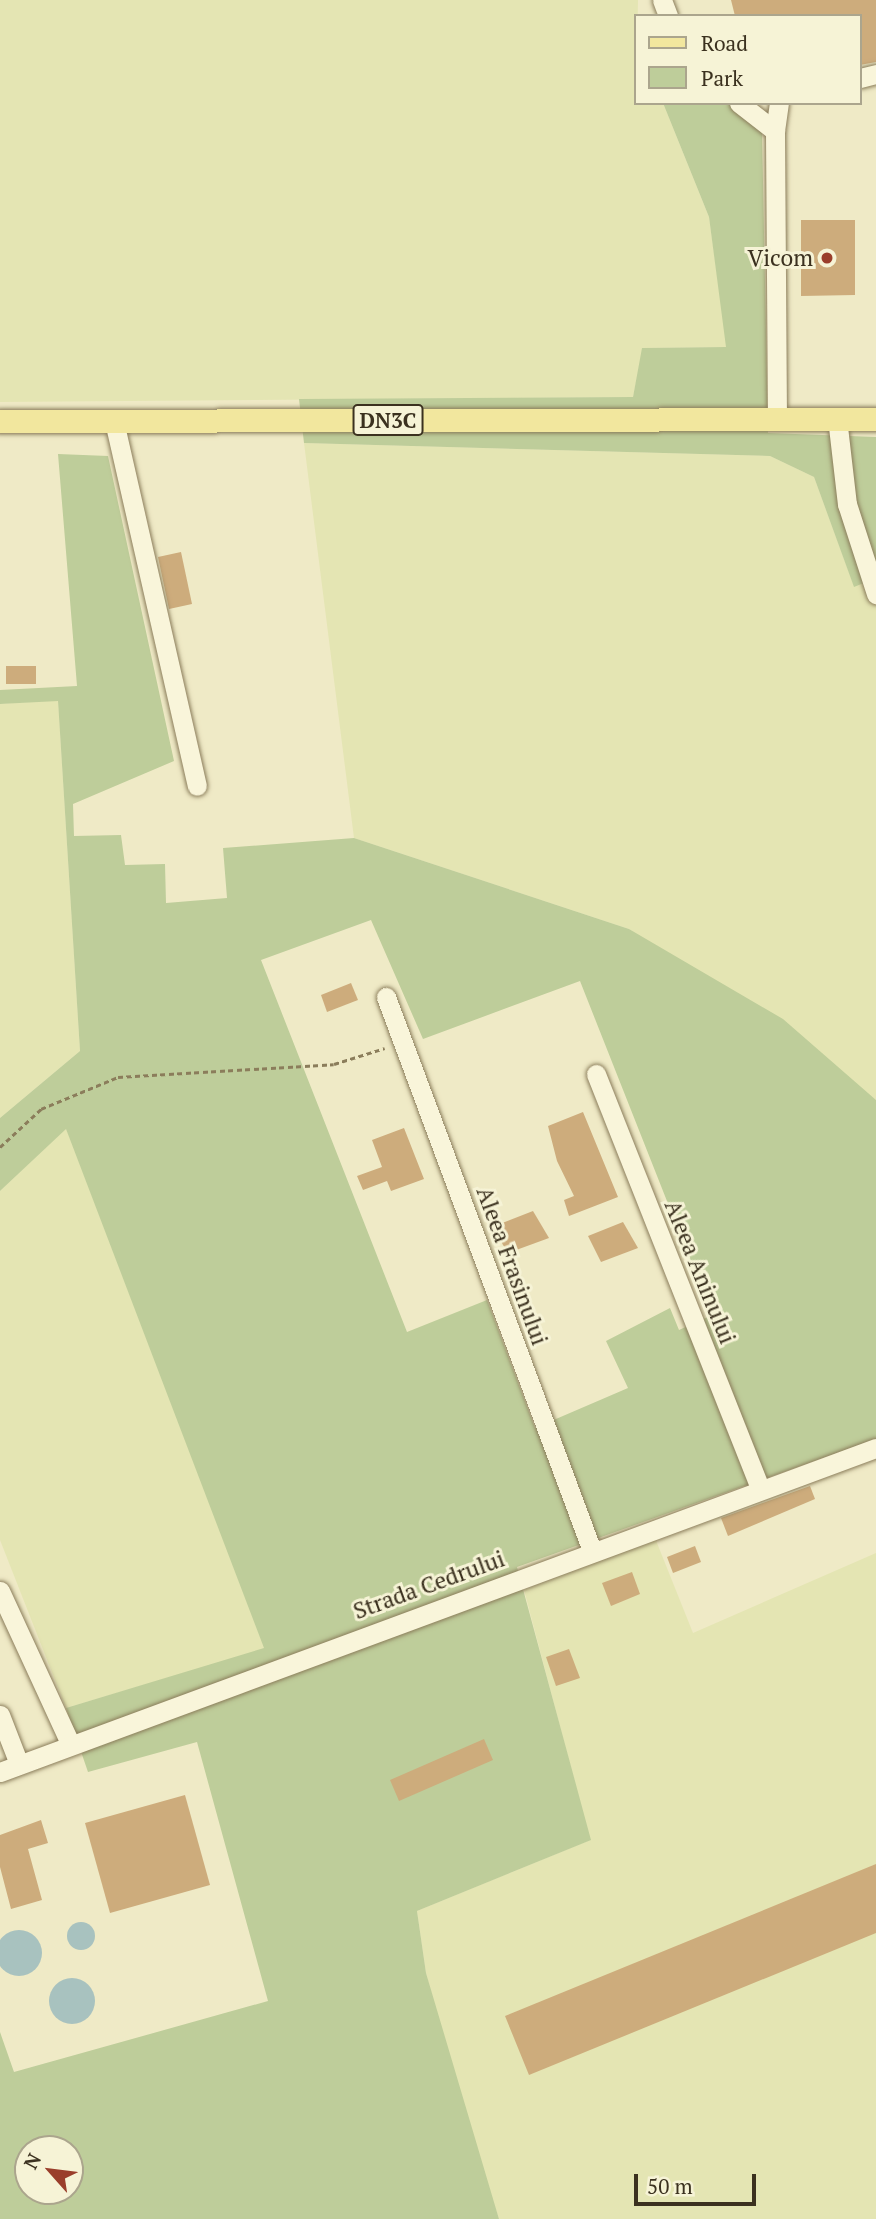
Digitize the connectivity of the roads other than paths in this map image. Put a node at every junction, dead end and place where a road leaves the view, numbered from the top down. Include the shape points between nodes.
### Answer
1 (742, 105) edge
2 (779, 105) edge
3 (775, 131) junction
4 (837, 418) junction
5 (777, 419) junction
6 (876, 419) edge
7 (0, 421) edge
8 (114, 421) junction
9 (876, 594) edge
10 (197, 786) dead end
11 (386, 997) dead end
12 (596, 1074) dead end
13 (876, 1447) edge
14 (760, 1489) junction
15 (592, 1551) junction
16 (0, 1591) edge
17 (0, 1716) edge
18 (70, 1743) junction
19 (19, 1764) junction
20 (0, 1772) edge

1 - 3 lane
2 - 3 lane
3 - 5 lane
4 - 5 main road, DN3C
4 - 6 main road, DN3C
4 - 9 lane via 847,504
5 - 8 main road, DN3C
7 - 8 main road, DN3C
8 - 10 lane
11 - 15 lane, Aleea Frasinului
12 - 14 lane, Aleea Aninului
13 - 14 lane, Strada Cedrului
14 - 15 lane, Strada Cedrului
15 - 18 lane, Strada Cedrului
16 - 18 lane
17 - 19 lane
18 - 19 lane, Strada Cedrului
19 - 20 lane, Strada Cedrului

